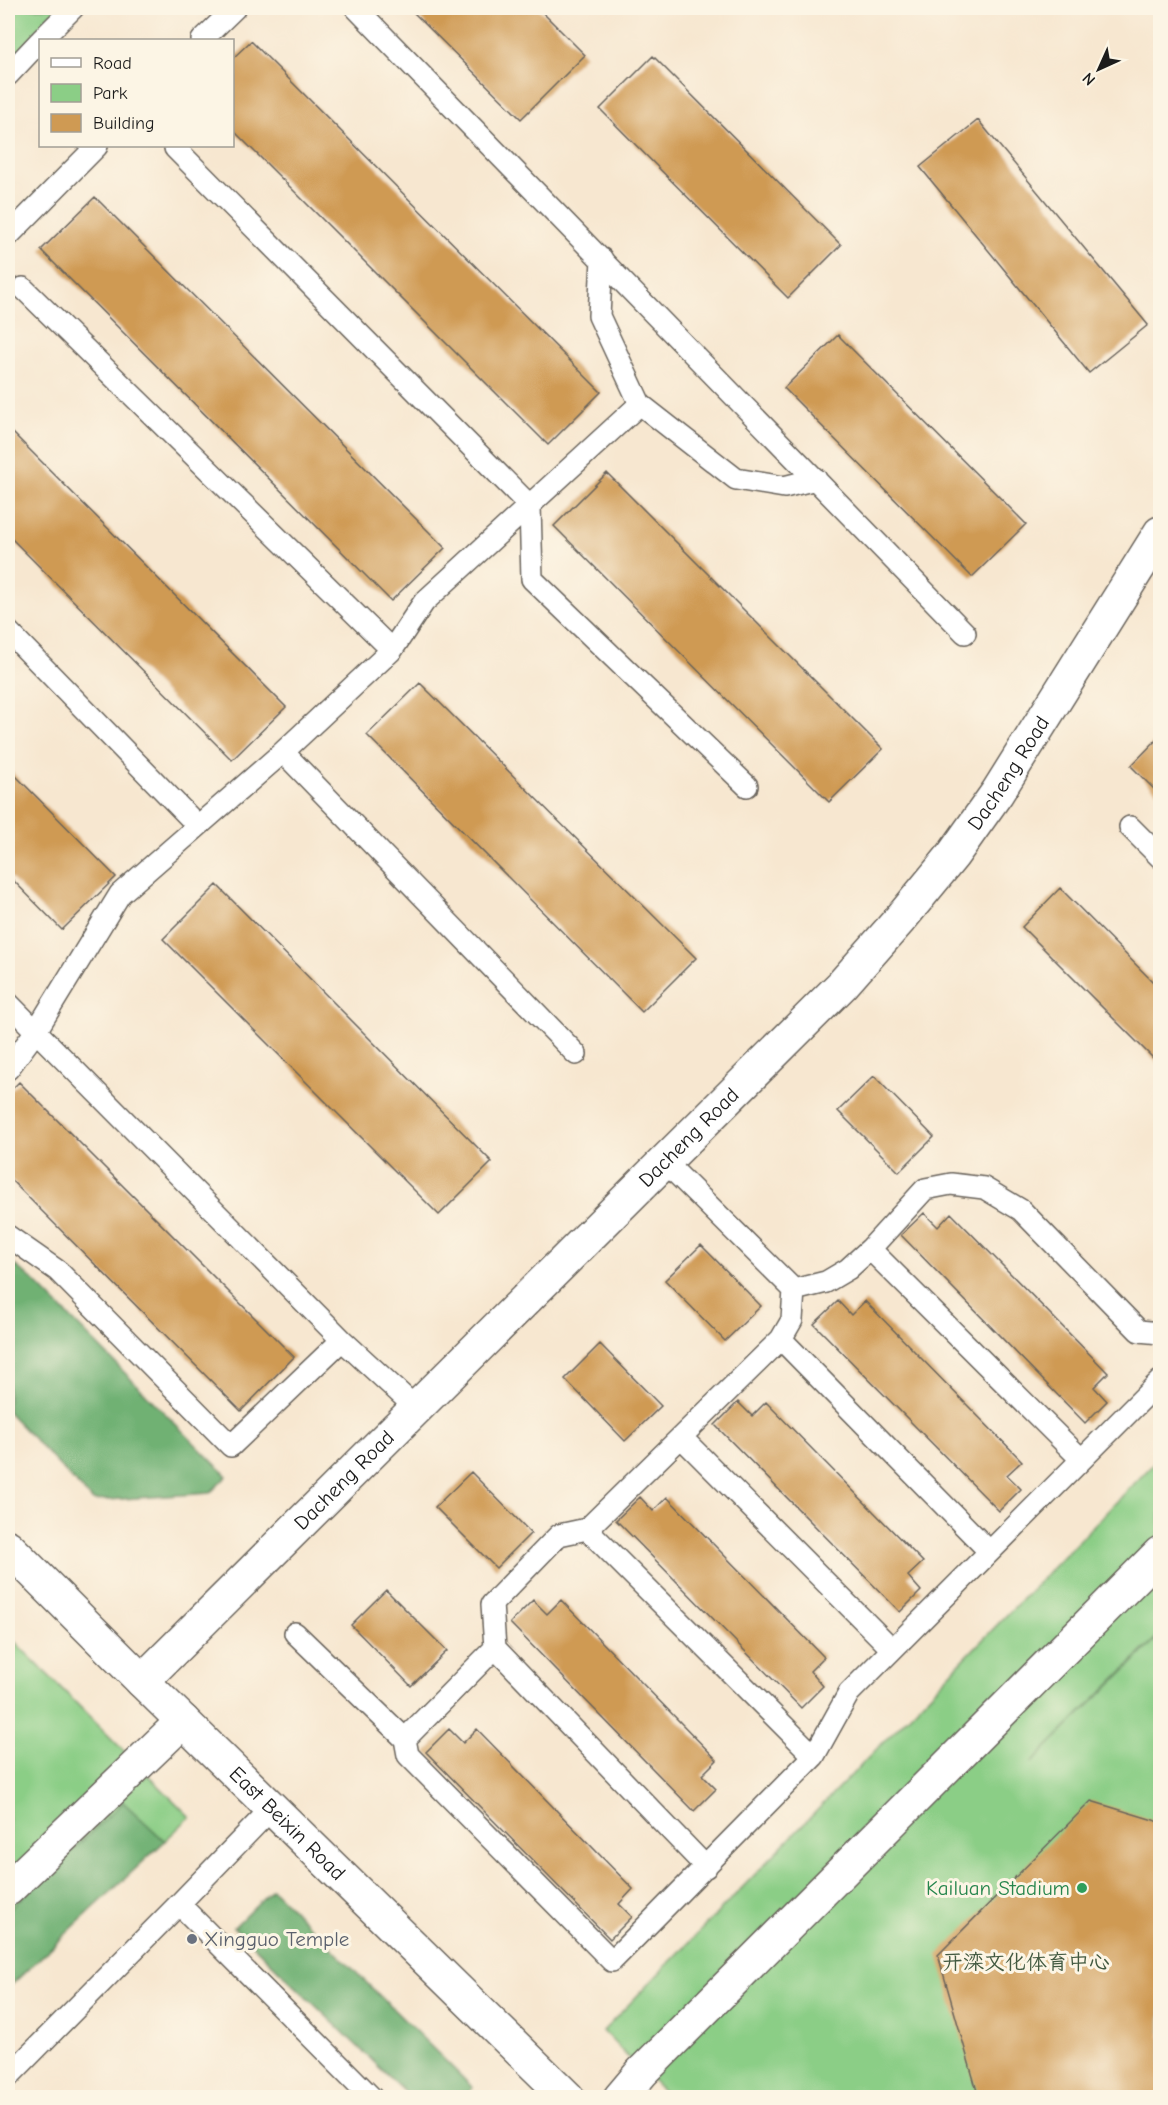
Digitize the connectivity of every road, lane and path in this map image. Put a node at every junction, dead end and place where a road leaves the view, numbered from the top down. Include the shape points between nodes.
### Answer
1 (74, 8) edge
2 (235, 8) edge
3 (356, 8) edge
4 (43, 39) edge
5 (203, 39) edge
6 (39, 43) edge
7 (8, 75) edge
8 (96, 147) edge
9 (176, 148) dead end
10 (8, 236) edge
11 (602, 259) junction
12 (23, 288) dead end
13 (640, 404) junction
14 (816, 479) junction
15 (530, 506) junction
16 (1161, 533) edge
17 (8, 631) edge
18 (965, 633) dead end
19 (392, 650) junction
20 (284, 752) junction
21 (747, 786) dead end
22 (198, 826) junction
23 (1130, 827) dead end
24 (1161, 857) edge
25 (8, 1003) edge
26 (36, 1031) junction
27 (576, 1054) dead end
28 (8, 1069) edge
29 (664, 1161) junction
30 (8, 1236) edge
31 (870, 1249) junction
32 (794, 1290) junction
33 (1161, 1333) edge
34 (781, 1339) junction
35 (342, 1340) junction
36 (1161, 1381) edge
37 (416, 1408) junction
38 (681, 1437) junction
39 (1081, 1459) junction
40 (587, 1529) junction
41 (8, 1547) edge
42 (989, 1551) junction
43 (1161, 1553) edge
44 (295, 1633) dead end
45 (495, 1648) junction
46 (891, 1648) junction
47 (142, 1681) junction
48 (183, 1721) junction
49 (405, 1739) junction
50 (814, 1756) junction
51 (273, 1807) junction
52 (706, 1866) junction
53 (8, 1889) edge
54 (179, 1904) junction
55 (8, 2077) edge
56 (372, 2097) edge
57 (568, 2097) edge
58 (620, 2097) edge

1 - 4 lane
2 - 5 lane
3 - 11 lane
6 - 7 lane
8 - 10 lane
9 - 15 lane
11 - 13 lane via 599,316
11 - 14 lane
12 - 19 lane
13 - 14 lane via 736,479 784,487
13 - 15 lane
14 - 18 lane
15 - 19 lane via 424,602
15 - 21 lane via 532,579
16 - 29 street, Dacheng Road via 997,793 953,855 842,984
17 - 22 lane
19 - 20 lane
20 - 22 lane
20 - 27 lane
22 - 26 lane via 120,894
23 - 24 lane
25 - 26 lane
26 - 28 lane
26 - 35 lane
29 - 32 lane
29 - 37 street, Dacheng Road
30 - 35 lane via 58,1271 231,1446
31 - 32 lane via 826,1282
31 - 33 lane via 925,1189 951,1184 984,1188 1021,1210 1139,1331
31 - 39 lane
32 - 34 lane via 792,1320
34 - 38 lane
34 - 42 lane
35 - 37 lane
36 - 39 lane
37 - 47 street, Dacheng Road
38 - 40 lane
38 - 46 lane
39 - 42 lane
40 - 45 lane via 559,1535 492,1605
40 - 50 lane
41 - 47 street, East Beixin Road
42 - 46 lane
43 - 58 street
44 - 49 lane
45 - 49 lane
45 - 52 lane
46 - 50 lane via 849,1693
47 - 48 street, East Beixin Road
48 - 51 street, East Beixin Road
48 - 53 street
49 - 52 lane via 408,1755 612,1961
50 - 52 lane
51 - 54 lane
51 - 57 street, East Beixin Road
54 - 55 lane
54 - 56 lane

